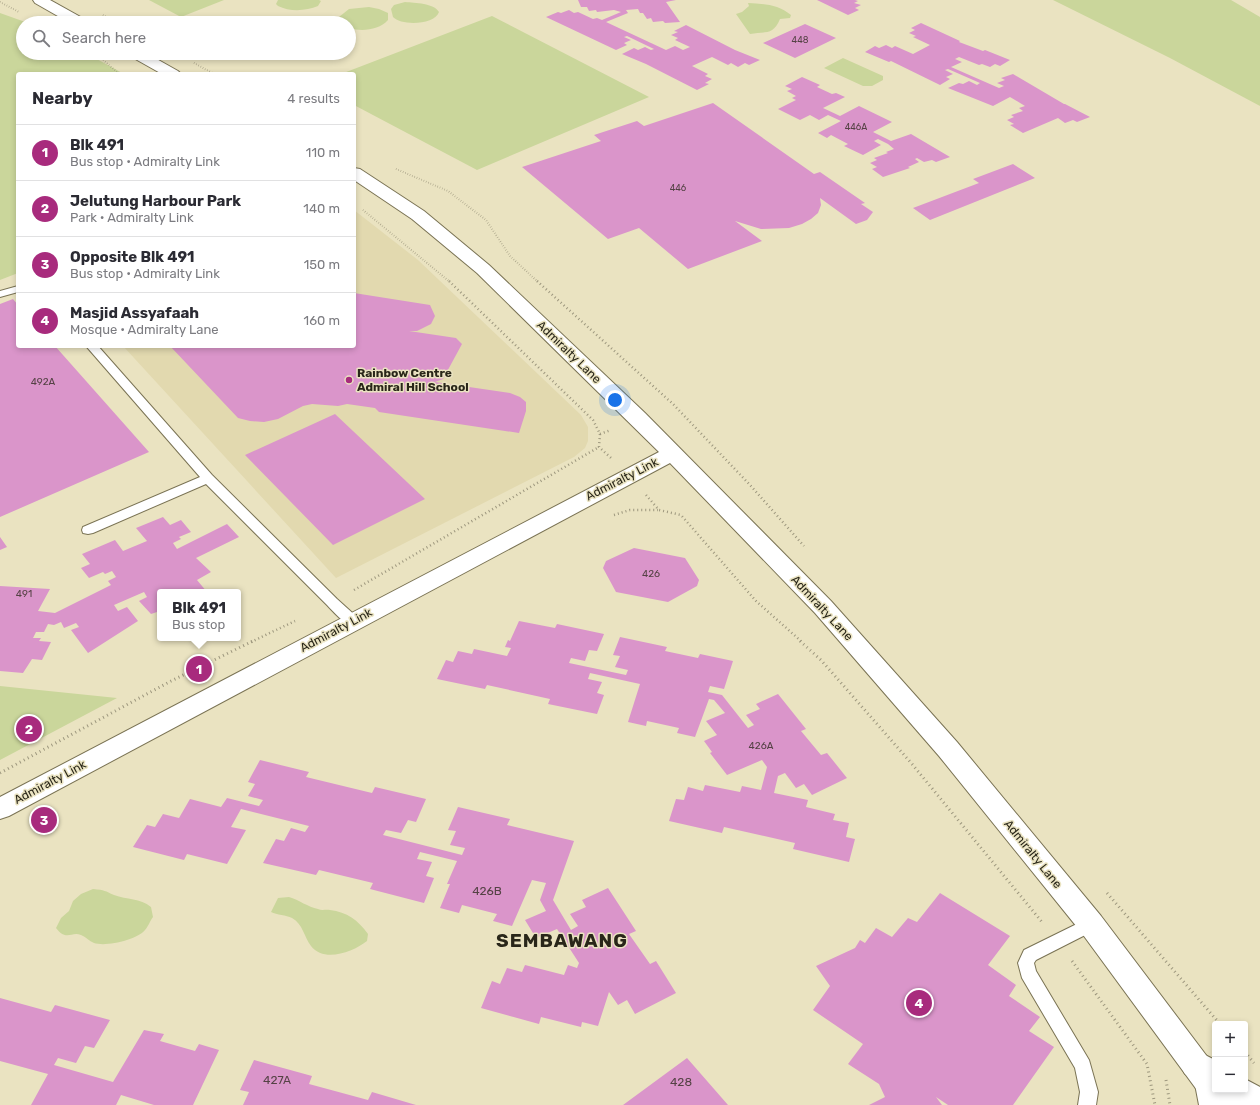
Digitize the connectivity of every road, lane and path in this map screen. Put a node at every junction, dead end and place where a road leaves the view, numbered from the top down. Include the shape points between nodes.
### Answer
1 (40, 0) edge
2 (69, 16) edge
3 (103, 60) edge
4 (148, 60) edge
5 (117, 72) edge
6 (169, 72) edge
7 (356, 175) edge
8 (358, 206) dead end
9 (16, 290) edge
10 (0, 294) edge
11 (94, 348) edge
12 (599, 447) junction
13 (672, 454) junction
14 (630, 475) junction
15 (208, 478) junction
16 (88, 530) dead end
17 (332, 602) junction
18 (353, 621) junction
19 (0, 773) edge
20 (0, 809) edge
21 (1091, 924) junction
22 (1058, 941) junction
23 (1248, 1056) edge
24 (1255, 1064) dead end
25 (1208, 1081) edge
26 (1243, 1093) edge
27 (1260, 1103) edge
28 (1087, 1105) edge
29 (1155, 1105) edge
30 (1226, 1105) edge

1 - 2 street
3 - 5 path
4 - 6 street
7 - 13 street, Admiralty Lane via 418,215 483,270 638,418
8 - 12 path via 452,283 593,420 600,434
9 - 10 lane
11 - 15 lane
12 - 14 path
12 - 17 path
13 - 14 street, Admiralty Link
13 - 21 street, Admiralty Lane via 823,608 948,749
14 - 18 street, Admiralty Link
14 - 22 path via 658,510 681,515 756,601 821,660 912,764
15 - 16 lane
15 - 17 lane
17 - 18 lane
17 - 19 path via 172,681
18 - 20 street, Admiralty Link
21 - 22 lane
21 - 25 street, Admiralty Lane
22 - 28 lane via 1030,955 1026,963 1028,973 1083,1066 1089,1092
22 - 29 path via 1147,1064
23 - 24 path
25 - 30 street, Admiralty Lane
26 - 27 street

